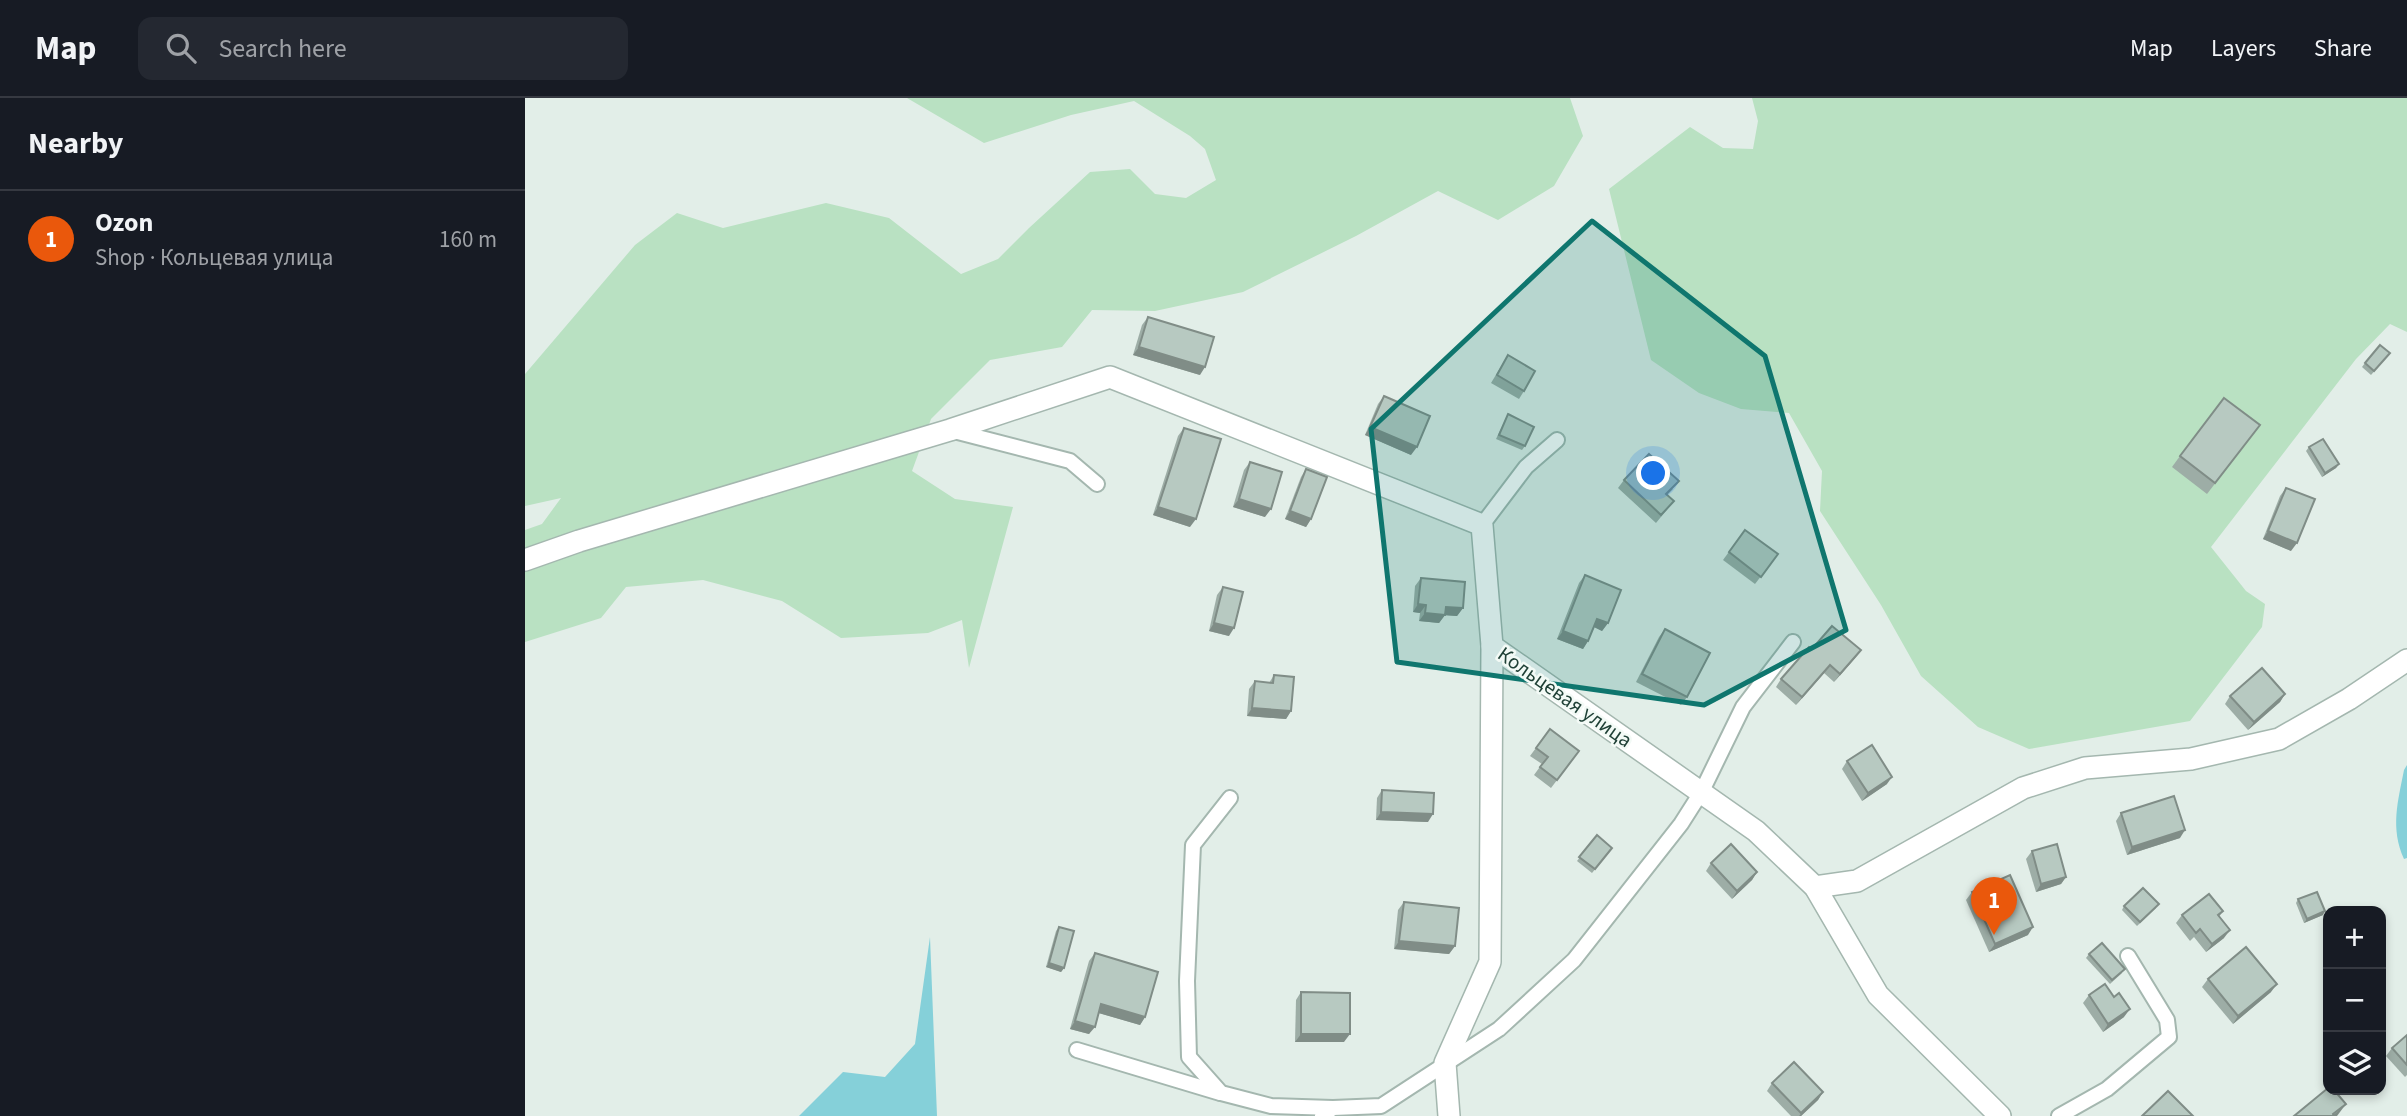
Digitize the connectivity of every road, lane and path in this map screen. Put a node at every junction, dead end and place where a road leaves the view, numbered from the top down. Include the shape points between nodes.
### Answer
1 (950, 430) junction
2 (1557, 440) dead end
3 (1097, 484) dead end
4 (1482, 525) junction
5 (525, 560) edge
6 (1793, 642) dead end
7 (1492, 646) junction
8 (2407, 660) edge
9 (1702, 791) junction
10 (1230, 797) dead end
11 (1815, 887) junction
12 (2128, 956) dead end
13 (1077, 1051) dead end
14 (1445, 1063) junction
15 (1221, 1093) junction
16 (1327, 1112) edge
17 (1449, 1116) edge
18 (2000, 1116) edge
19 (2059, 1116) edge

1 - 3 lane via 1070,461
1 - 4 street via 1110,377
1 - 5 street
2 - 4 lane via 1526,467
4 - 7 street, Кольцевая улица
6 - 9 lane via 1743,707
7 - 9 street, Кольцевая улица
7 - 14 street via 1490,962
8 - 11 street via 2279,738 2191,759 2085,768 2023,788 1857,881
9 - 11 street, Кольцевая улица via 1756,831
9 - 14 lane via 1574,960 1499,1029
10 - 15 lane via 1193,845 1187,981 1189,1057
11 - 18 street, Кольцевая улица via 1878,995
12 - 19 lane via 2167,1020 2169,1037 2107,1089
13 - 15 lane
14 - 16 lane via 1381,1106
14 - 17 street
15 - 16 lane via 1271,1106

